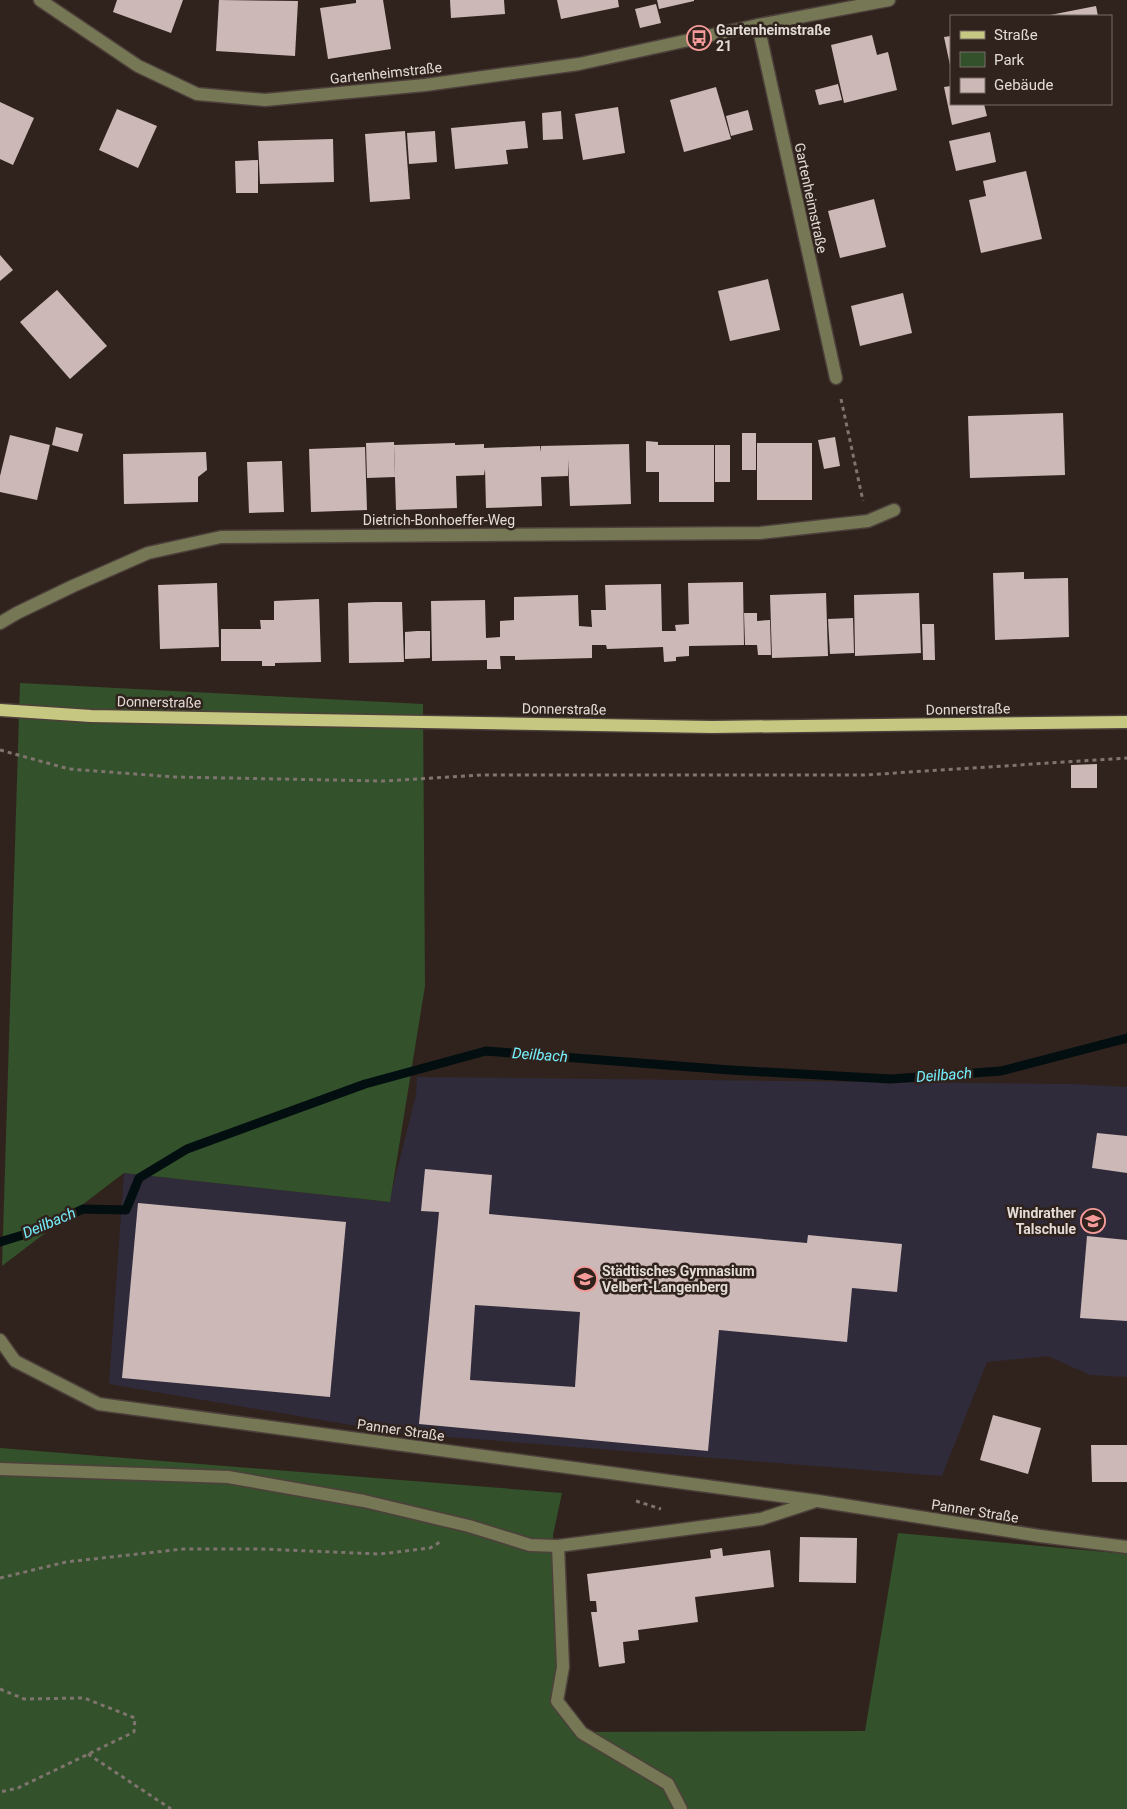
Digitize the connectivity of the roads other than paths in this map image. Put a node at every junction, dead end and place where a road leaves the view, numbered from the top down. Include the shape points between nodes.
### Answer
1 (40, 0) edge
2 (889, 0) edge
3 (758, 25) junction
4 (836, 378) road end
5 (894, 510) dead end
6 (0, 623) edge
7 (0, 710) edge
8 (1127, 722) edge
9 (0, 1340) edge
10 (0, 1469) edge
11 (818, 1501) junction
12 (558, 1546) junction
13 (1127, 1547) edge
14 (681, 1809) edge

1 - 3 street, Gartenheimstraße via 138,66 197,94 265,100 425,85 579,64
2 - 3 street, Gartenheimstraße
3 - 4 street, Gartenheimstraße
5 - 6 street, Dietrich-Bonhoeffer-Weg via 868,521 760,533 221,537 148,553 17,612
7 - 8 main road, Donnerstraße via 91,716 712,727
9 - 11 street, Panner Straße via 15,1361 98,1404
10 - 12 street, Panner Straße via 228,1477 364,1501 469,1526 530,1545
11 - 12 street, Panner Straße via 761,1519
11 - 13 street, Panner Straße
12 - 14 street via 563,1667 557,1701 582,1733 668,1784

